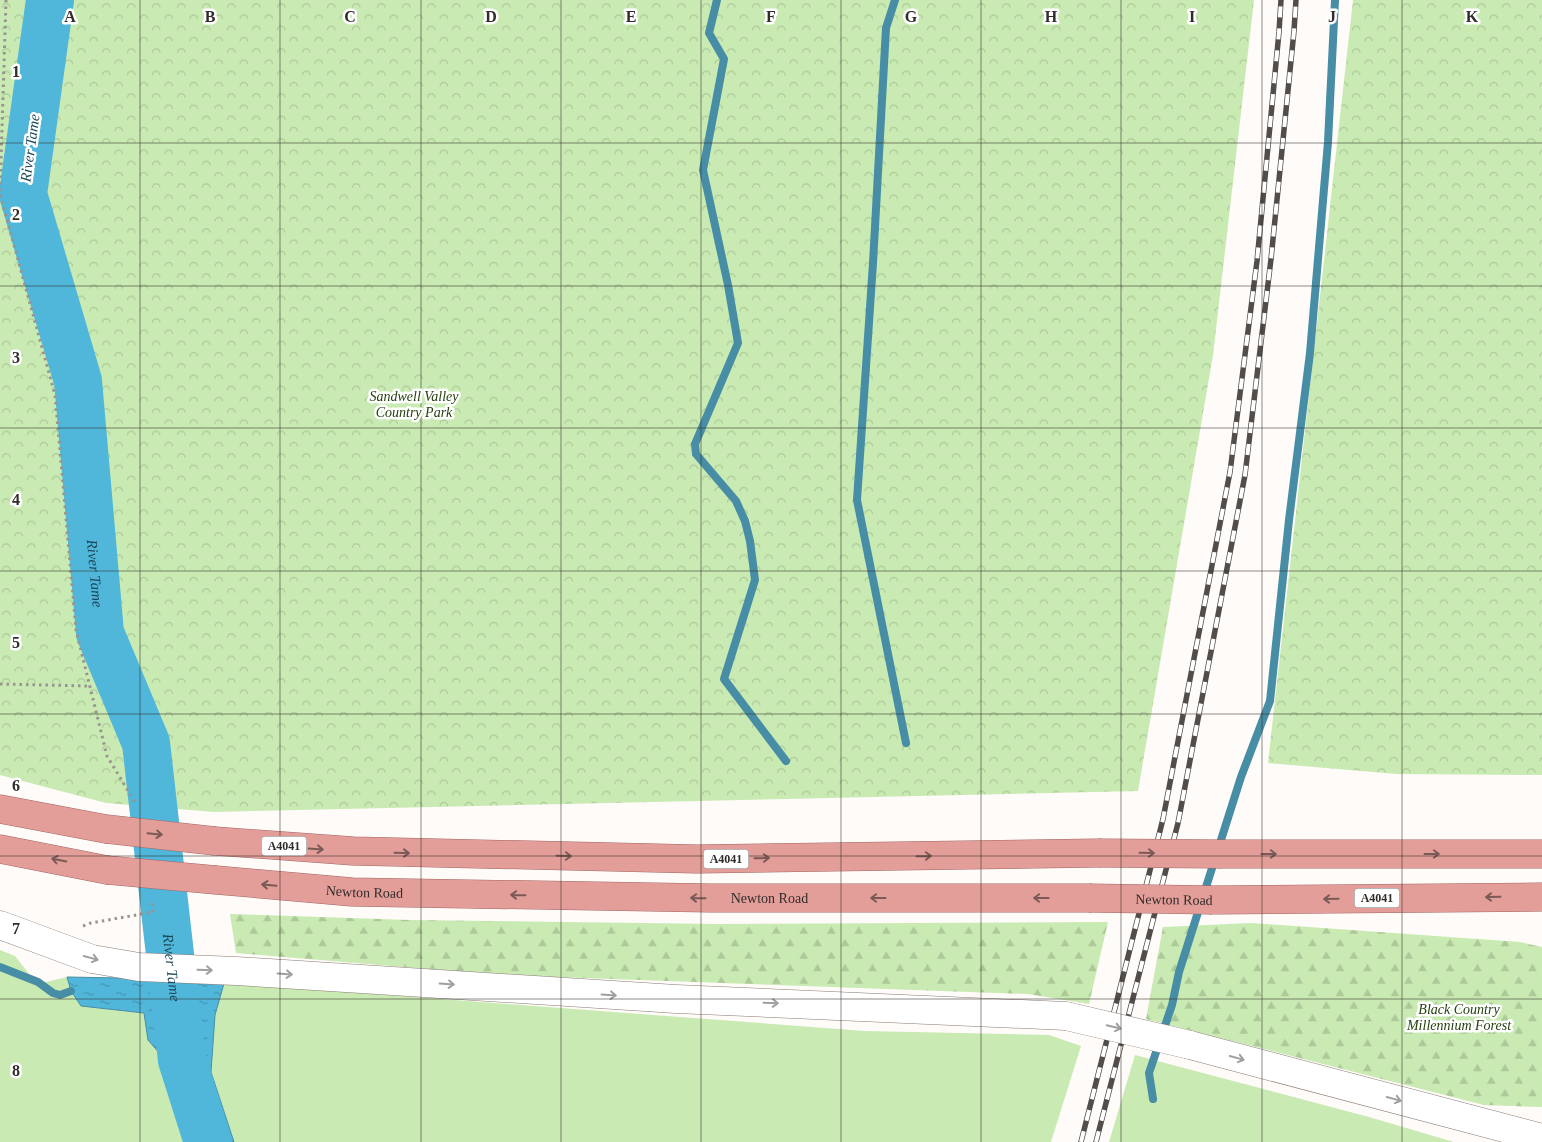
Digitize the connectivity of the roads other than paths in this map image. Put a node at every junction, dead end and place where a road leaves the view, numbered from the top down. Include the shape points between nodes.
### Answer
1 (0, 810) edge
2 (0, 849) edge
3 (1542, 854) edge
4 (1542, 897) edge
5 (0, 925) edge
6 (1542, 1138) edge

1 -> 3 highway, A4041, bridge via 106,829 353,851 697,859 1098,853
4 -> 2 highway, Newton Road / A4041, bridge via 1212,900 710,898 352,892 107,870
5 -> 6 street, bridge via 92,959 139,967 676,999 1066,1016 1190,1045

